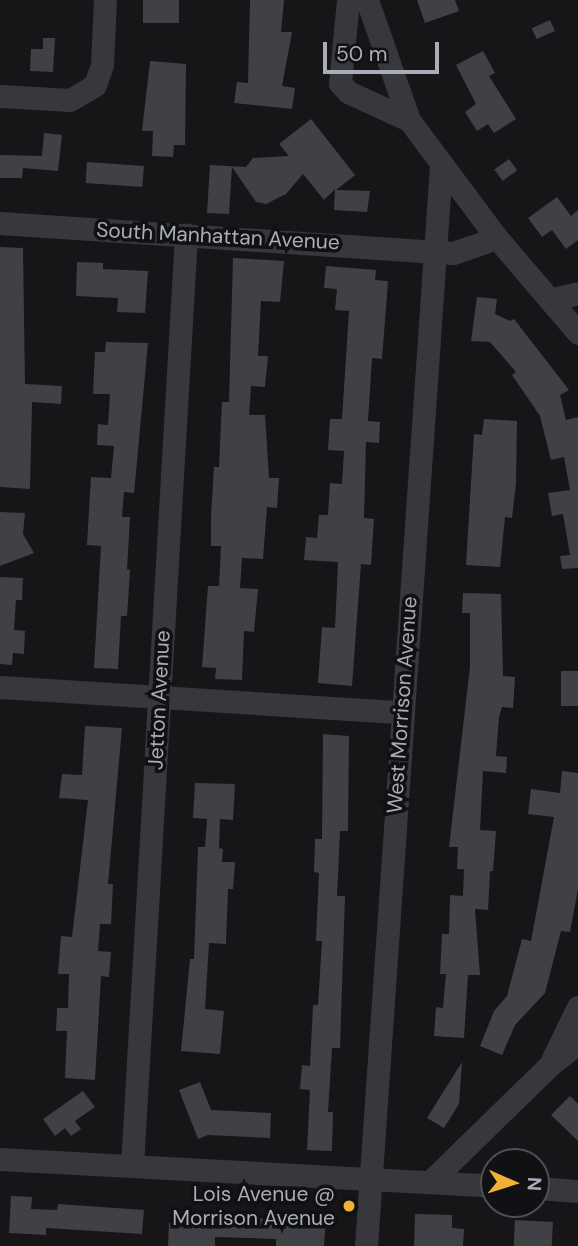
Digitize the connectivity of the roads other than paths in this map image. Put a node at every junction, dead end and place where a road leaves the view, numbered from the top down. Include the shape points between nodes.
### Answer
1 (105, 0) edge
2 (348, 0) edge
3 (367, 0) edge
4 (4, 101) edge
5 (410, 120) junction
6 (441, 164) junction
7 (0, 223) edge
8 (187, 234) junction
9 (497, 238) junction
10 (435, 250) junction
11 (578, 293) edge
12 (553, 299) junction
13 (578, 332) edge
14 (0, 687) edge
15 (159, 697) junction
16 (400, 712) junction
17 (578, 1007) edge
18 (578, 1043) edge
19 (550, 1065) junction
20 (0, 1159) edge
21 (132, 1166) junction
22 (370, 1179) junction
23 (430, 1182) junction
24 (480, 1185) edge
25 (550, 1189) edge
26 (578, 1191) edge
27 (366, 1246) edge

1 - 4 street via 102,65 95,85 70,100
2 - 5 street via 340,83 348,92
3 - 5 street
5 - 6 street
6 - 9 street
6 - 10 street, West Morrison Avenue
7 - 8 street, South Manhattan Avenue
8 - 10 street, South Manhattan Avenue
8 - 15 street, Jetton Avenue
9 - 10 street, South Manhattan Avenue via 468,250
9 - 12 street
10 - 16 street, West Morrison Avenue
11 - 12 street
12 - 13 street
14 - 15 street
15 - 16 street
15 - 21 street, Jetton Avenue
16 - 22 street, West Morrison Avenue
17 - 19 street
18 - 19 street
19 - 23 street
20 - 21 street
21 - 22 street
22 - 23 street
22 - 27 street, West Morrison Avenue
23 - 24 street
25 - 26 street

